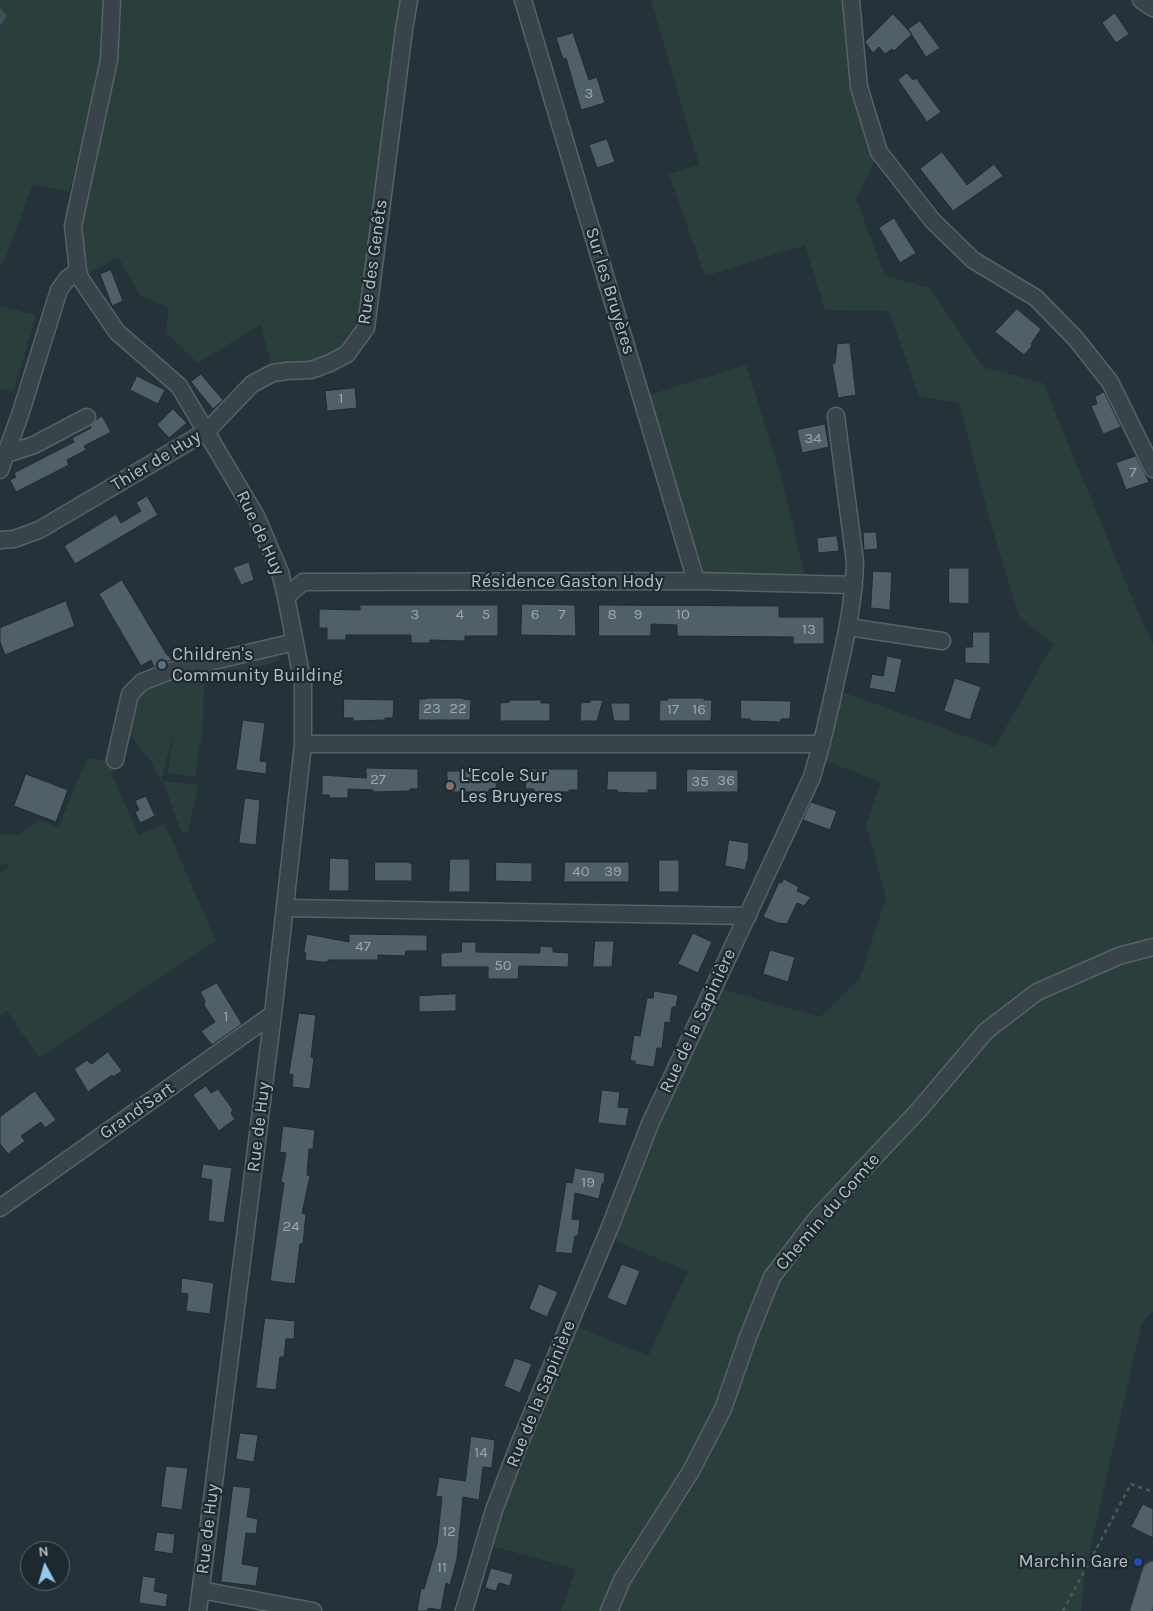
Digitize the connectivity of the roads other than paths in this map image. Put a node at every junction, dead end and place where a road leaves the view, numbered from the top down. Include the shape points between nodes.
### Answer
1 (112, 0) edge
2 (409, 0) edge
3 (523, 0) edge
4 (851, 0) edge
5 (1141, 0) edge
6 (1153, 8) edge
7 (78, 272) junction
8 (836, 416) dead end
9 (87, 417) dead end
10 (207, 431) junction
11 (2, 462) edge
12 (1153, 469) edge
13 (0, 540) edge
14 (696, 582) junction
15 (854, 585) junction
16 (286, 597) junction
17 (848, 627) junction
18 (942, 641) dead end
19 (295, 642) junction
20 (303, 744) junction
21 (822, 744) junction
22 (115, 760) dead end
23 (285, 908) junction
24 (748, 916) junction
25 (1153, 947) edge
26 (273, 1014) junction
27 (0, 1208) edge
28 (1153, 1572) edge
29 (200, 1590) junction
30 (198, 1611) edge
31 (313, 1611) edge
32 (464, 1611) edge
33 (609, 1611) edge
34 (1141, 1611) edge

1 - 7 street, Thier de Huy via 109,60 73,226
2 - 10 street, Rue des Genêts via 366,328 347,354 330,364 311,370 273,373 252,384
3 - 14 street, Sur les Bruyères
4 - 12 street via 859,87 879,152 932,220 973,260 1036,298 1076,339 1110,382
5 - 6 street
7 - 10 street, Thier de Huy via 117,332 179,386
7 - 11 street via 59,290
8 - 15 street, Rue de la Sapinière via 855,562
9 - 11 street
10 - 13 street, Thier de Huy via 39,530 14,540
10 - 16 street, Rue de Huy via 256,516 280,572
14 - 15 street, Résidence Gaston Hody
14 - 16 street, Résidence Gaston Hody via 303,582
15 - 17 street, Rue de la Sapinière
16 - 19 street, Rue de Huy
17 - 18 street
17 - 21 street, Rue de la Sapinière
19 - 20 street, Rue de Huy via 303,684
19 - 22 street via 170,672 142,682 130,694
20 - 21 street
20 - 23 street, Rue de Huy
21 - 24 street, Rue de la Sapinière via 812,777
23 - 24 street
23 - 26 street, Rue de Huy
24 - 32 street, Rue de la Sapinière via 650,1124 494,1510
25 - 33 street, Chemin du Comte via 1119,956 1037,992 986,1031 919,1110 817,1218 772,1276 723,1409 691,1471 622,1580
26 - 27 street, Grand'Sart
26 - 29 street, Rue de Huy
28 - 34 main road
29 - 30 street, Rue de Huy
29 - 31 street

